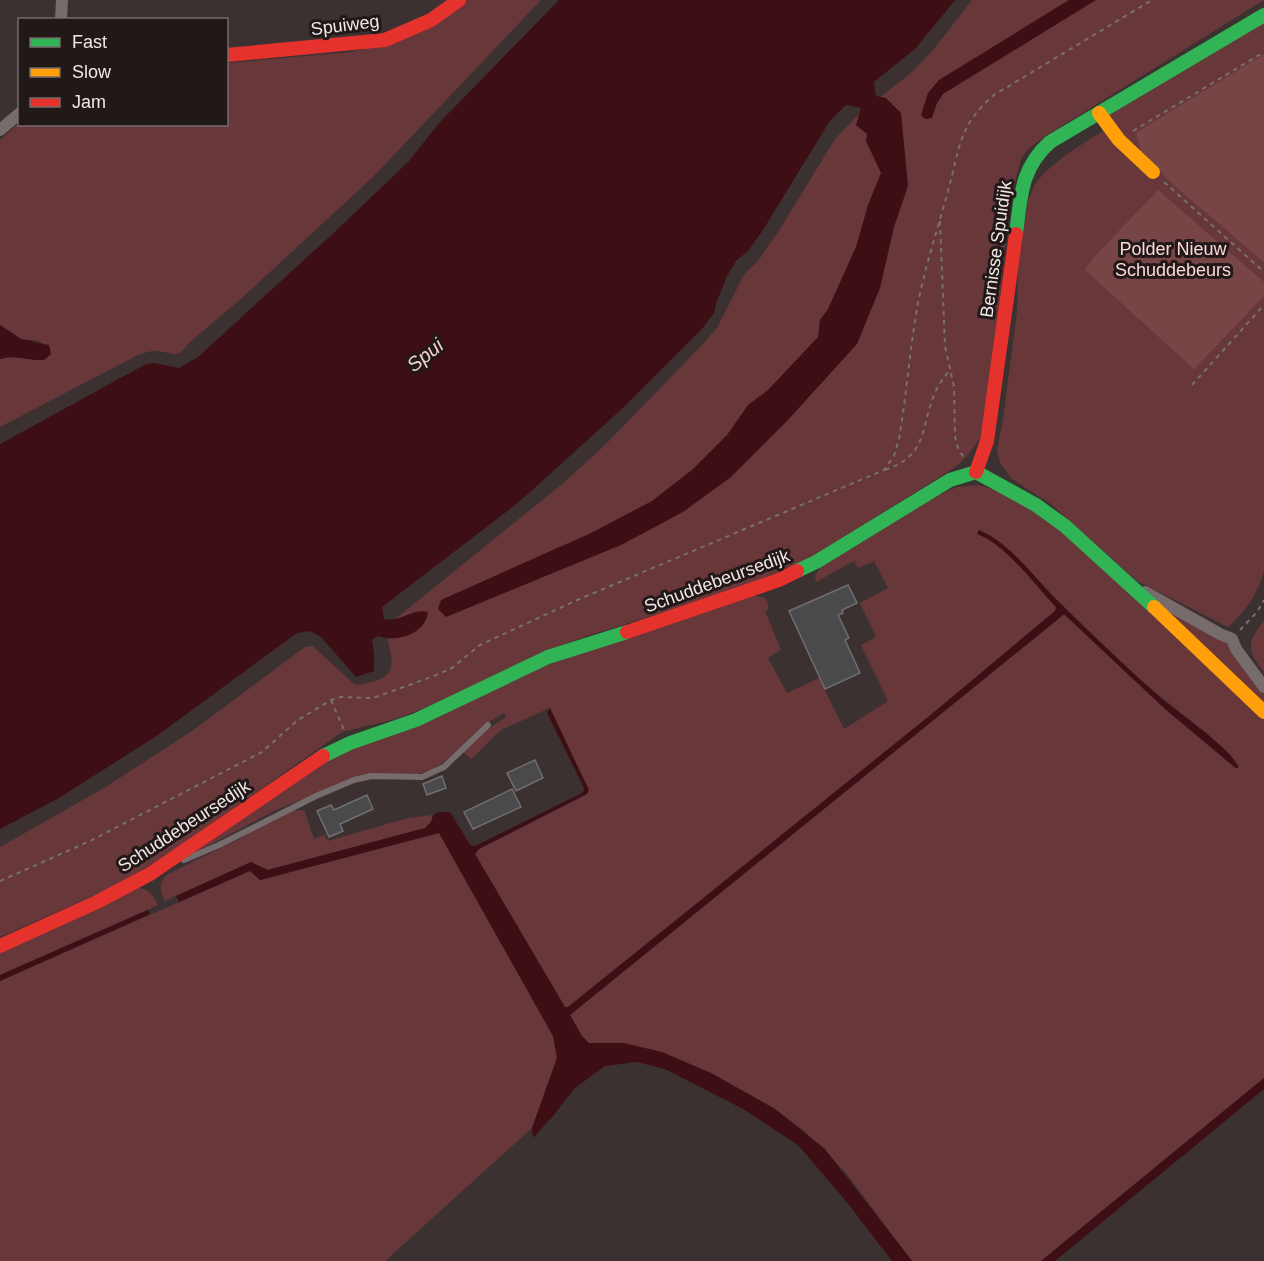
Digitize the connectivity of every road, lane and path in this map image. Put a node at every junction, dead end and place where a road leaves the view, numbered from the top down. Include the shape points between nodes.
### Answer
1 (62, 0) edge
2 (459, 0) edge
3 (1152, 0) edge
4 (1264, 15) edge
5 (61, 18) edge
6 (1264, 52) edge
7 (228, 55) edge
8 (1099, 113) junction
9 (18, 114) edge
10 (0, 130) edge
11 (1119, 140) junction
12 (1153, 172) joint
13 (940, 218) junction
14 (1264, 272) edge
15 (1264, 305) edge
16 (950, 369) junction
17 (1192, 385) dead end
18 (884, 470) junction
19 (976, 472) junction
20 (1128, 583) junction
21 (1264, 600) edge
22 (1232, 639) junction
23 (1264, 687) edge
24 (331, 700) junction
25 (1264, 712) edge
26 (488, 725) dead end
27 (350, 743) junction
28 (150, 874) junction
29 (0, 881) edge
30 (0, 946) edge

1 - 5 street
2 - 7 street, Spuiweg via 431,20 385,40
3 - 13 path via 994,94 980,107 962,136
4 - 8 street, Bernisse Spuidijk
6 - 11 path
8 - 11 street
8 - 19 street, Bernisse Spuidijk via 1050,142 1037,153 1025,174 987,441
9 - 10 street
11 - 12 street
12 - 14 path
13 - 16 path via 944,327
13 - 18 path via 919,301 899,439
15 - 17 path
16 - 18 path, Schuddebeursedijk via 935,392 921,442 897,466
16 - 19 path via 955,437 962,457
18 - 24 path, Schuddebeursedijk via 554,610 480,645 452,668 434,676 373,698
19 - 20 street via 1065,526
19 - 27 street, Schuddebeursedijk via 950,480 816,562 779,580 548,657 416,720
20 - 22 street
20 - 25 street
21 - 22 path
22 - 23 street
24 - 27 path
24 - 29 path, Schuddebeursedijk via 298,720 262,752 90,841
26 - 28 lane via 444,767 422,777 371,776 354,780
27 - 28 street, Schuddebeursedijk via 323,756
28 - 30 street, Schuddebeursedijk

